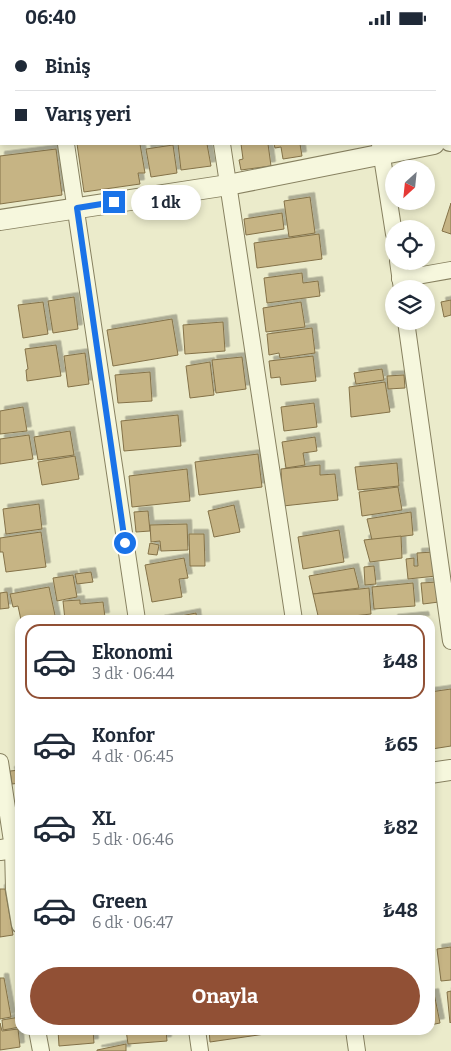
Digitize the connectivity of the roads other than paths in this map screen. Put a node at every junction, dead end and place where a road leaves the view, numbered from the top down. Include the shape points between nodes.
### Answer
1 (66, 145) edge
2 (222, 145) edge
3 (423, 145) edge
4 (381, 149) edge
5 (228, 185) junction
6 (77, 208) junction
7 (0, 220) edge
8 (392, 220) edge
9 (451, 270) edge
10 (415, 280) edge
11 (407, 330) edge
12 (135, 615) edge
13 (293, 615) edge
14 (451, 641) edge
15 (0, 762) edge
16 (451, 770) edge
17 (435, 772) edge
18 (11, 848) edge
19 (15, 895) edge
20 (38, 1035) edge
21 (198, 1035) edge
22 (355, 1035) edge
23 (41, 1051) edge
24 (200, 1051) edge
25 (358, 1051) edge

1 - 6 street
2 - 5 street
3 - 4 street
4 - 5 street
4 - 8 street
5 - 6 street
5 - 13 street
6 - 7 street
6 - 12 street
9 - 10 street
11 - 14 street
15 - 18 street
16 - 17 street
18 - 19 street
20 - 23 street
21 - 24 street
22 - 25 street

